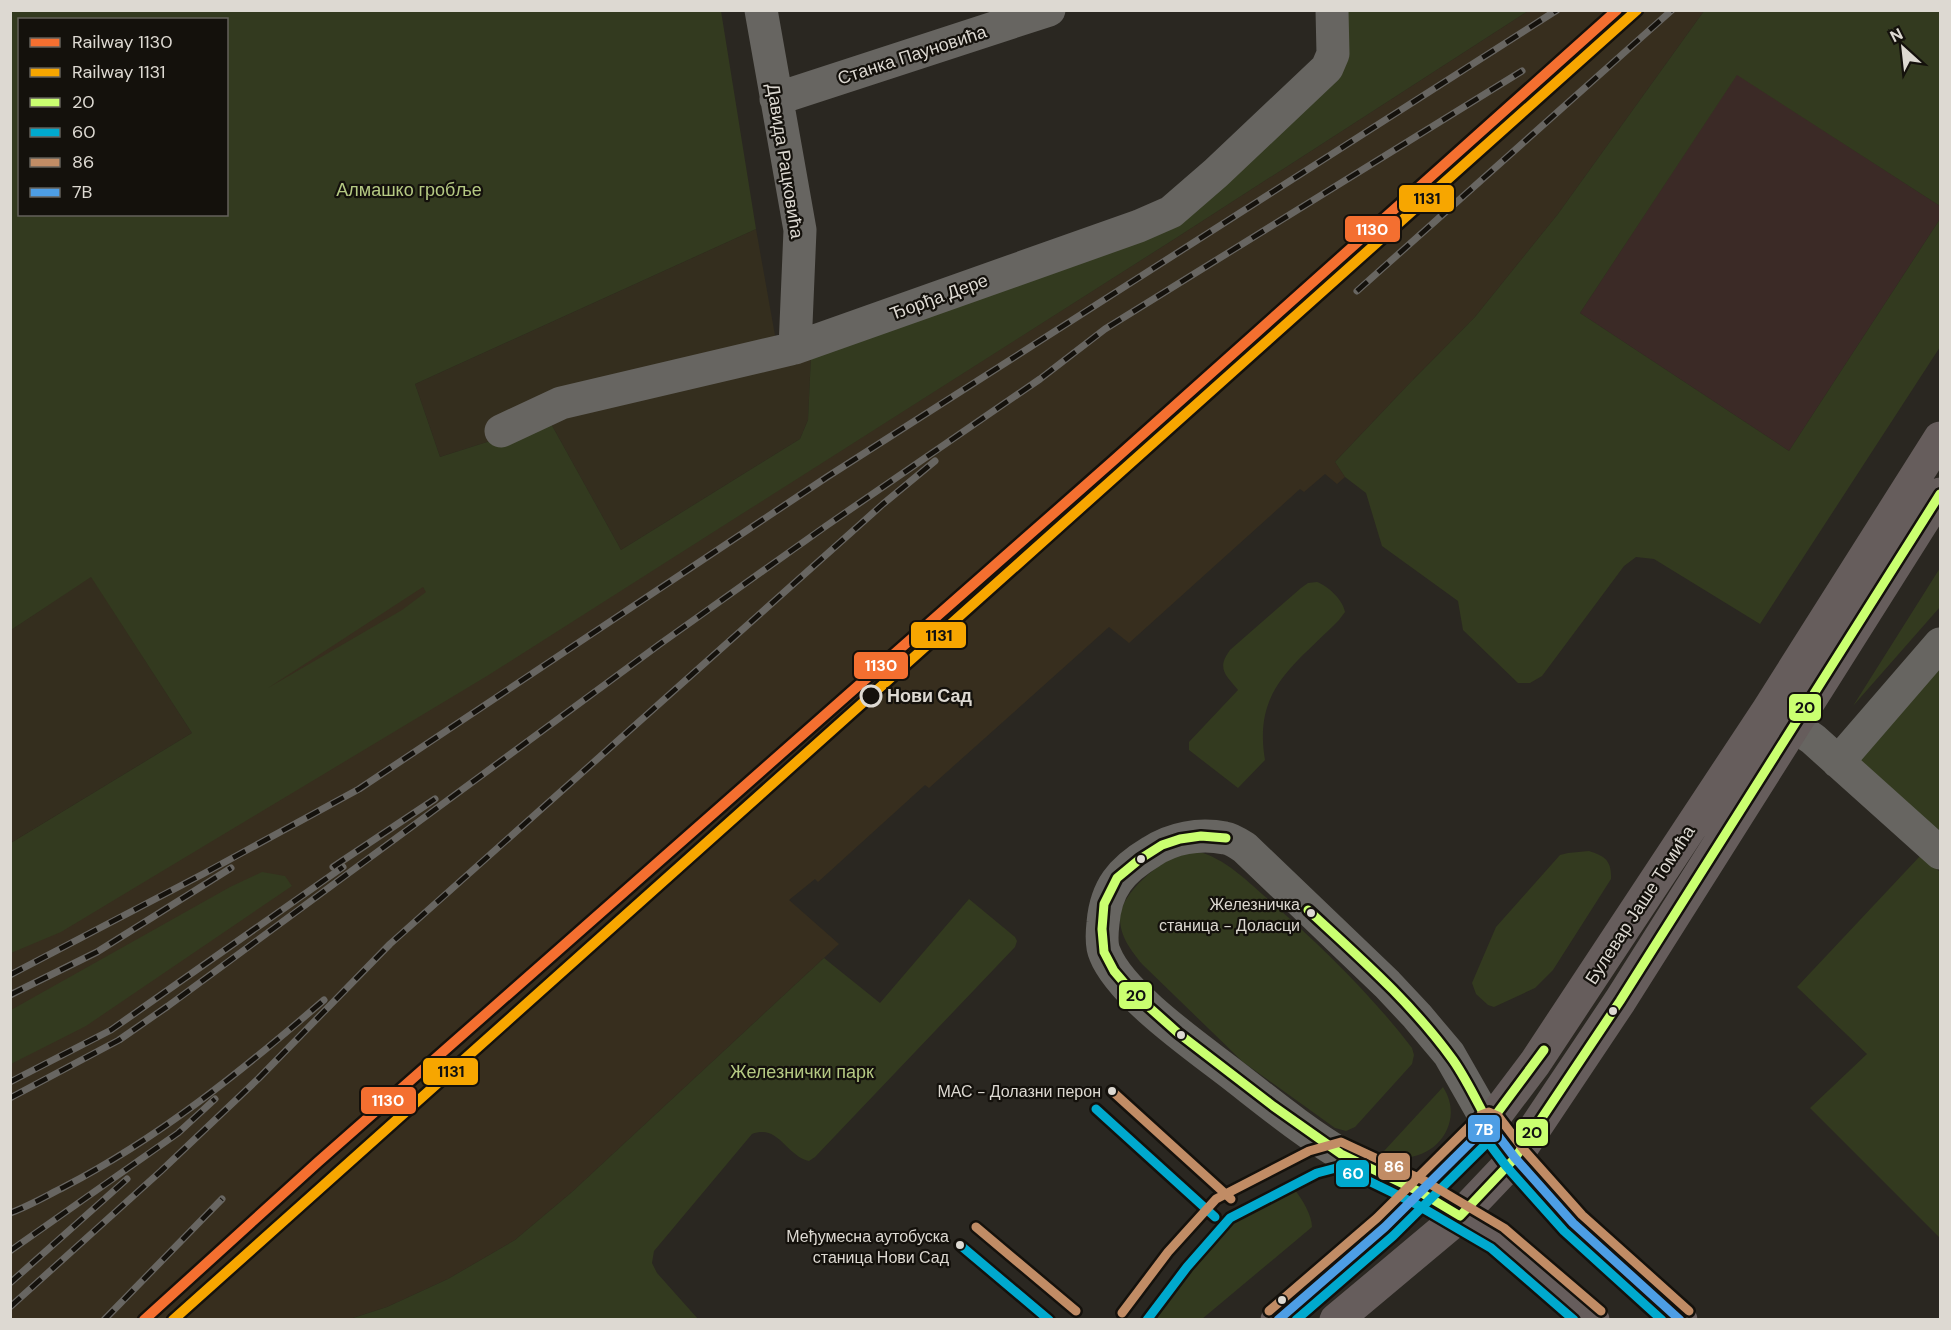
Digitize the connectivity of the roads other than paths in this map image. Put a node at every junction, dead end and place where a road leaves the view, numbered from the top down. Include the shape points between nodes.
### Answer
1 (761, 10) edge
2 (1049, 10) edge
3 (1332, 10) edge
4 (776, 99) junction
5 (795, 348) junction
6 (501, 431) dead end
7 (1941, 438) edge
8 (1941, 495) edge
9 (1941, 644) edge
10 (1794, 726) junction
11 (1838, 762) junction
12 (1941, 853) edge
13 (1489, 1124) junction
14 (1515, 1158) junction
15 (1420, 1192) junction
16 (1460, 1216) junction
17 (1277, 1320) edge
18 (1336, 1320) edge
19 (1593, 1320) edge
20 (1681, 1320) edge

1 - 4 street, Давида Рацковића
2 - 4 street, Станка Пауновића
3 - 5 street, Ђорђа Дере via 1334,54 1327,68 1171,212
4 - 5 street, Давида Рацковића via 800,230
5 - 6 street, Ђорђа Дере via 561,403
7 - 13 main road, Булевар Јаше Томића via 1659,877 1535,1063
8 - 10 main road, Булевар Јаше Томића
9 - 11 street
10 - 11 street
10 - 14 main road, Булевар Јаше Томића via 1620,1001
11 - 12 street
13 - 14 main road
13 - 15 main road, Булевар Јаше Томића
13 - 15 street via 1449,1054 1417,1016 1245,848 1226,838 1180,839 1147,854 1117,878 1104,904 1104,952 1132,992 1179,1033 1341,1154
14 - 16 main road, Булевар Јаше Томића
14 - 20 main road via 1573,1222
15 - 16 main road
15 - 17 main road, Булевар Јаше Томића
16 - 18 main road, Булевар Јаше Томића
16 - 19 main road via 1512,1248

